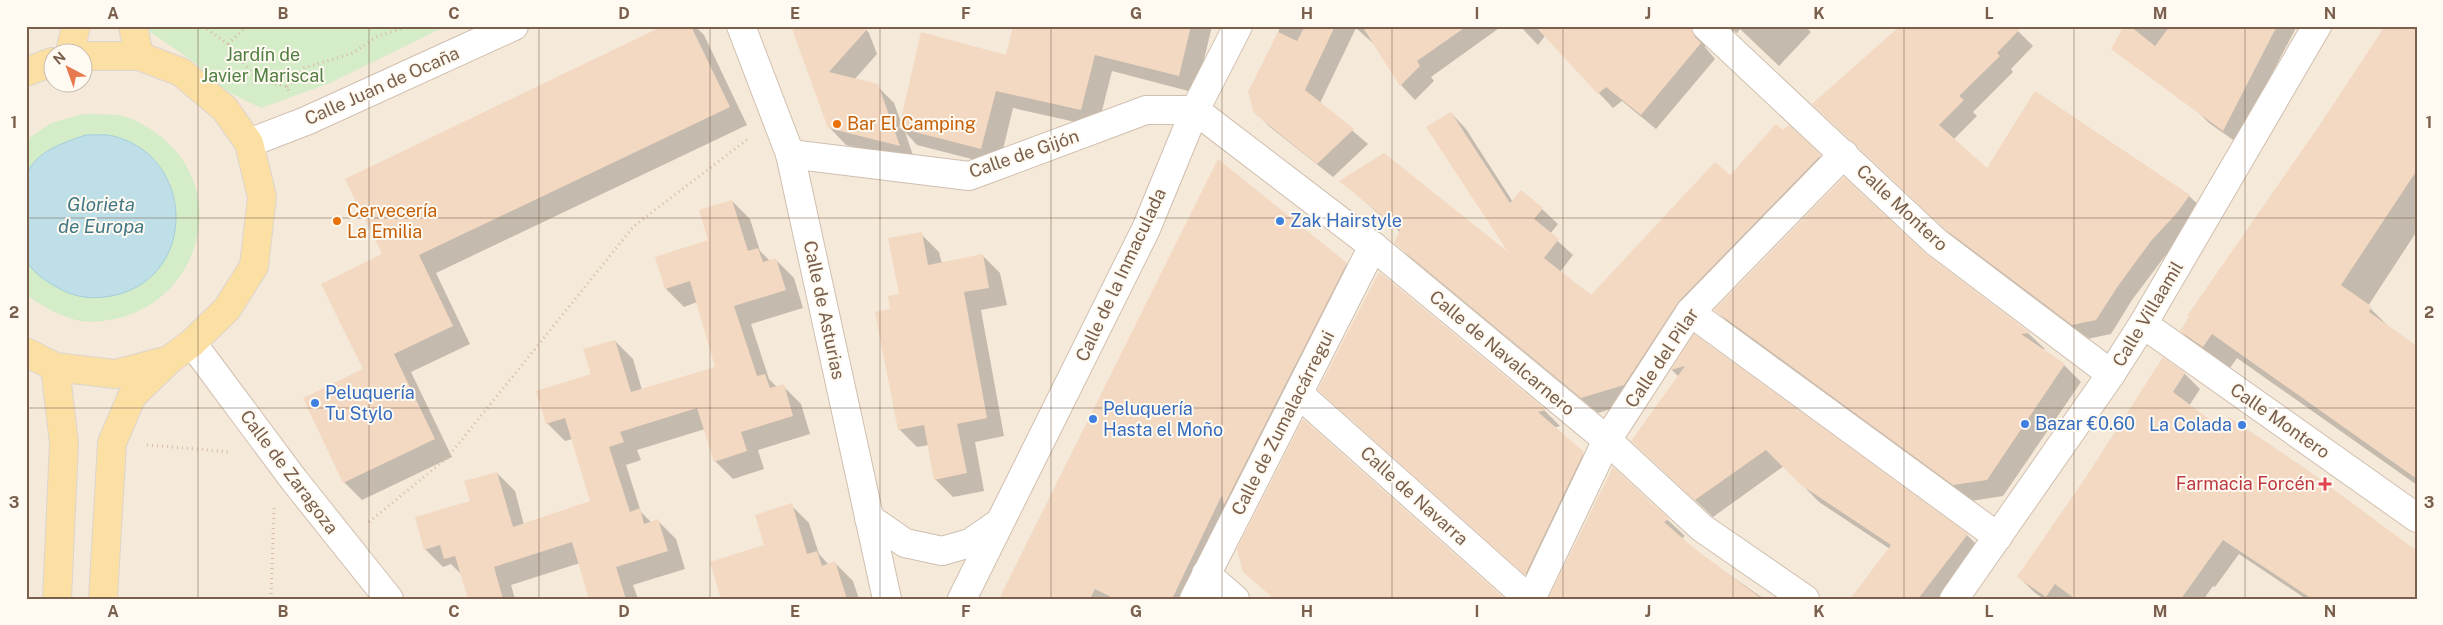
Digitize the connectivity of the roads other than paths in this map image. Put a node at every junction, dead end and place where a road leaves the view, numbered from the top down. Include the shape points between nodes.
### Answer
1 (76, 26) edge
2 (133, 26) edge
3 (514, 26) edge
4 (741, 26) edge
5 (1238, 26) edge
6 (1706, 26) edge
7 (2317, 26) edge
8 (72, 42) edge
9 (92, 56) edge
10 (139, 56) junction
11 (42, 66) edge
12 (26, 72) edge
13 (1195, 110) junction
14 (249, 143) junction
15 (790, 154) junction
16 (1844, 154) junction
17 (1373, 246) junction
18 (1690, 312) junction
19 (2144, 324) junction
20 (192, 343) junction
21 (26, 352) edge
22 (169, 360) junction
23 (55, 367) junction
24 (2111, 374) junction
25 (1299, 394) junction
26 (1607, 440) junction
27 (869, 518) junction
28 (2417, 518) edge
29 (1000, 522) junction
30 (1998, 537) junction
31 (1206, 574) junction
32 (1962, 596) edge
33 (57, 599) edge
34 (103, 599) edge
35 (389, 599) edge
36 (887, 599) edge
37 (962, 599) edge
38 (1194, 599) edge
39 (1235, 599) edge
40 (1530, 599) edge
41 (1805, 599) edge

1 - 8 main road
2 - 10 main road
3 - 14 street, Calle Juan de Ocaña via 306,121
4 - 15 street, Calle de Asturias
5 - 13 street, Calle de la Inmaculada
6 - 16 street, Calle Montero
7 - 19 street, Calle Villaamil
9 - 10 main road
10 - 14 main road via 180,72 225,109
11 - 12 main road
13 - 15 street, Calle de Gijón via 1146,110 969,176
13 - 17 street, Calle de Navalcarnero
13 - 29 street, Calle de la Inmaculada via 1146,229
14 - 20 main road via 262,198 254,266 227,309
15 - 27 street, Calle de Asturias
16 - 18 street, Calle del Pilar
16 - 24 street, Calle Montero via 1936,242
17 - 25 street, Calle de Zumalacárregui
17 - 26 street, Calle de Navalcarnero
18 - 26 street, Calle del Pilar
18 - 30 street
19 - 24 street, Calle Villaamil
19 - 28 street, Calle Montero
20 - 22 main road
20 - 35 street, Calle de Zaragoza via 275,455
21 - 23 main road
22 - 23 main road via 115,374
22 - 34 main road via 132,396 112,443
23 - 33 main road via 64,442
24 - 30 street, Calle Villaamil
25 - 31 street, Calle de Zumalacárregui
25 - 40 street, Calle de Navarra
26 - 40 street, Calle del Pilar
26 - 41 street, Calle de Navalcarnero via 1702,528
27 - 29 street, Calle de la Inmaculada via 905,543 942,551 970,543
27 - 36 street, Calle de Asturias
29 - 37 street, Calle de la Inmaculada
30 - 32 street, Calle Villaamil
31 - 38 street, Calle de Zumalacárregui
31 - 39 street

